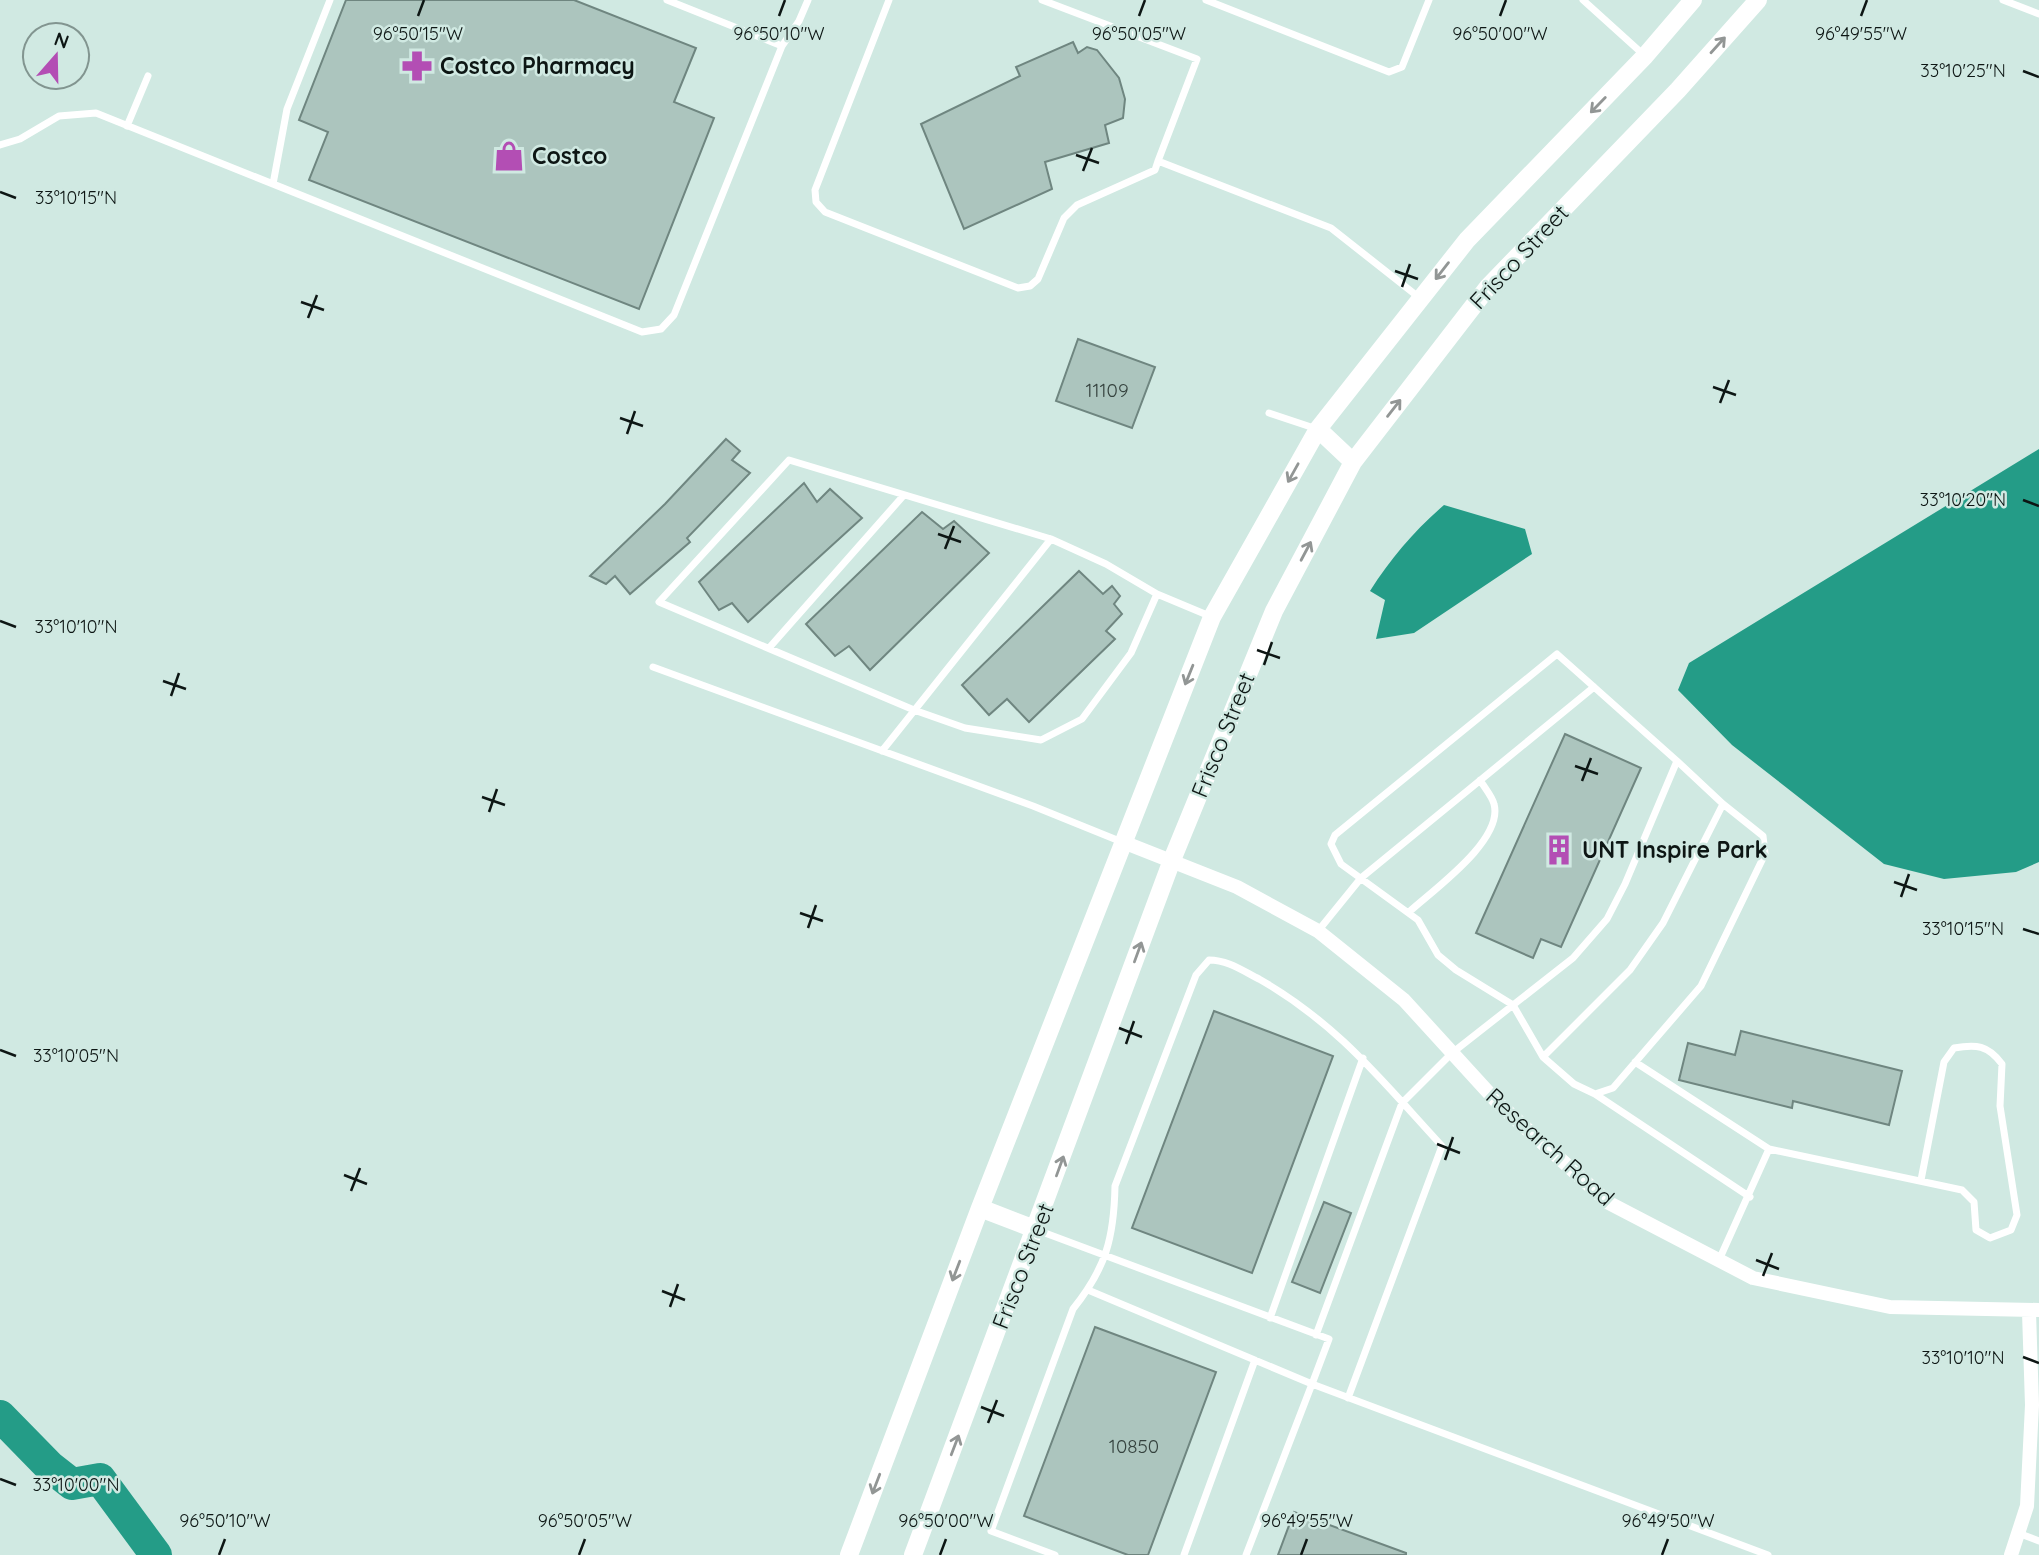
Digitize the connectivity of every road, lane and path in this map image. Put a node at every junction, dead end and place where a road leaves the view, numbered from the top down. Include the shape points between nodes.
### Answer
1 (330, 0) edge
2 (667, 0) edge
3 (808, 0) edge
4 (889, 0) edge
5 (1042, 0) edge
6 (1206, 0) edge
7 (1429, 0) edge
8 (1583, 0) edge
9 (1693, 0) edge
10 (1758, 0) edge
11 (2003, 0) edge
12 (2039, 14) edge
13 (782, 46) junction
14 (1645, 56) junction
15 (148, 76) dead end
16 (127, 126) junction
17 (0, 145) edge
18 (1158, 161) junction
19 (273, 184) junction
20 (1421, 299) junction
21 (1269, 413) dead end
22 (1318, 429) junction
23 (1353, 462) junction
24 (904, 495) junction
25 (1051, 539) junction
26 (1157, 594) junction
27 (1212, 617) junction
28 (769, 648) junction
29 (653, 667) dead end
30 (1594, 687) junction
31 (914, 710) junction
32 (882, 751) junction
33 (1677, 761) junction
34 (1480, 780) junction
35 (1723, 804) junction
36 (1123, 842) junction
37 (1172, 860) junction
38 (1361, 878) junction
39 (1409, 912) junction
40 (1318, 930) junction
41 (1513, 1005) junction
42 (1452, 1053) junction
43 (1543, 1057) junction
44 (1363, 1058) junction
45 (1635, 1062) junction
46 (1595, 1094) junction
47 (1402, 1103) junction
48 (1769, 1149) junction
49 (1921, 1180) junction
50 (1750, 1197) junction
51 (980, 1208) junction
52 (1037, 1230) junction
53 (1106, 1256) junction
54 (1719, 1260) junction
55 (1088, 1290) junction
56 (2034, 1311) edge
57 (1270, 1318) junction
58 (1317, 1335) junction
59 (1255, 1360) junction
60 (1312, 1384) junction
61 (1348, 1398) junction
62 (2018, 1533) junction
63 (2039, 1541) edge
64 (1743, 1546) junction
65 (849, 1555) edge
66 (913, 1555) edge
67 (1055, 1555) edge
68 (1184, 1555) edge
69 (1245, 1555) edge
70 (1740, 1555) edge
71 (1768, 1555) edge
72 (2011, 1555) edge

1 - 19 lane via 287,109
2 - 13 lane
3 - 13 lane
4 - 18 lane via 815,190 816,202 825,212 1018,288 1038,279 1064,218 1077,205 1155,170
5 - 18 lane via 1197,60
6 - 7 lane via 1390,72 1402,67
8 - 14 lane
9 - 14 street, Frisco Street
23 -> 10 street, Frisco Street via 1488,287
11 - 12 lane
13 - 19 lane via 674,315 661,329 642,332
14 -> 20 street, Frisco Street via 1467,240
15 - 16 lane
16 - 17 lane via 96,113 59,116
16 - 19 lane
18 - 20 lane via 1331,228
20 - 22 street, Frisco Street
21 - 22 lane
22 - 23 street
22 -> 27 street, Frisco Street
37 -> 23 street, Frisco Street via 1274,611
24 - 25 lane
24 - 28 lane
24 - 28 lane via 789,460 659,602
25 - 26 lane
25 - 31 lane
26 - 27 lane
26 - 31 lane via 1131,653 1082,719 1041,740 965,728
27 -> 36 street, Frisco Street
28 - 31 lane
29 - 32 lane
30 - 33 lane
30 - 34 lane
30 - 38 lane via 1557,654 1343,826 1331,844 1335,857
31 - 32 lane
32 - 36 lane
33 - 35 lane
33 - 41 lane via 1607,919 1573,958
34 - 38 lane
34 - 39 lane via 1494,803 1491,829 1480,848
35 - 43 lane via 1663,923 1636,961
35 - 45 lane via 1763,835 1765,854 1701,986
36 - 37 street, Research Road
36 - 51 street, Frisco Street
37 - 40 street, Research Road via 1237,887
52 -> 37 street, Frisco Street
38 - 39 lane
38 - 40 lane
39 - 41 lane via 1438,955
40 - 42 street, Research Road via 1404,1000
41 - 42 lane
41 - 43 lane
42 - 47 lane
42 - 54 street, Research Road via 1499,1103 1609,1203
43 - 46 lane via 1574,1084
44 - 47 lane
44 - 53 lane via 1287,996 1234,965 1217,960 1202,965 1115,1186 1115,1223
44 - 57 lane
45 - 46 lane via 1613,1088
45 - 48 lane
46 - 50 lane
47 - 58 lane
47 - 61 lane via 1442,1146
48 - 49 lane
48 - 50 lane
49 - 49 lane via 1962,1190 1974,1202 1976,1230 1990,1238 2011,1230 2017,1214 2000,1106 2002,1064 1993,1052 1975,1044 1954,1048 1944,1062
50 - 54 lane
51 - 52 street
51 -> 65 street, Frisco Street
52 - 53 lane
66 -> 52 street, Frisco Street
53 - 55 lane
53 - 57 lane
54 - 56 street, Research Road via 1754,1278 1890,1307
55 - 59 lane
55 - 67 lane via 1073,1309 991,1531
56 - 62 street via 2027,1506
57 - 58 lane
58 - 60 lane via 1329,1339
59 - 60 lane
59 - 68 lane
60 - 61 lane
60 - 69 lane
61 - 64 lane
62 - 63 lane
62 - 72 street
64 - 70 lane
64 - 71 lane

